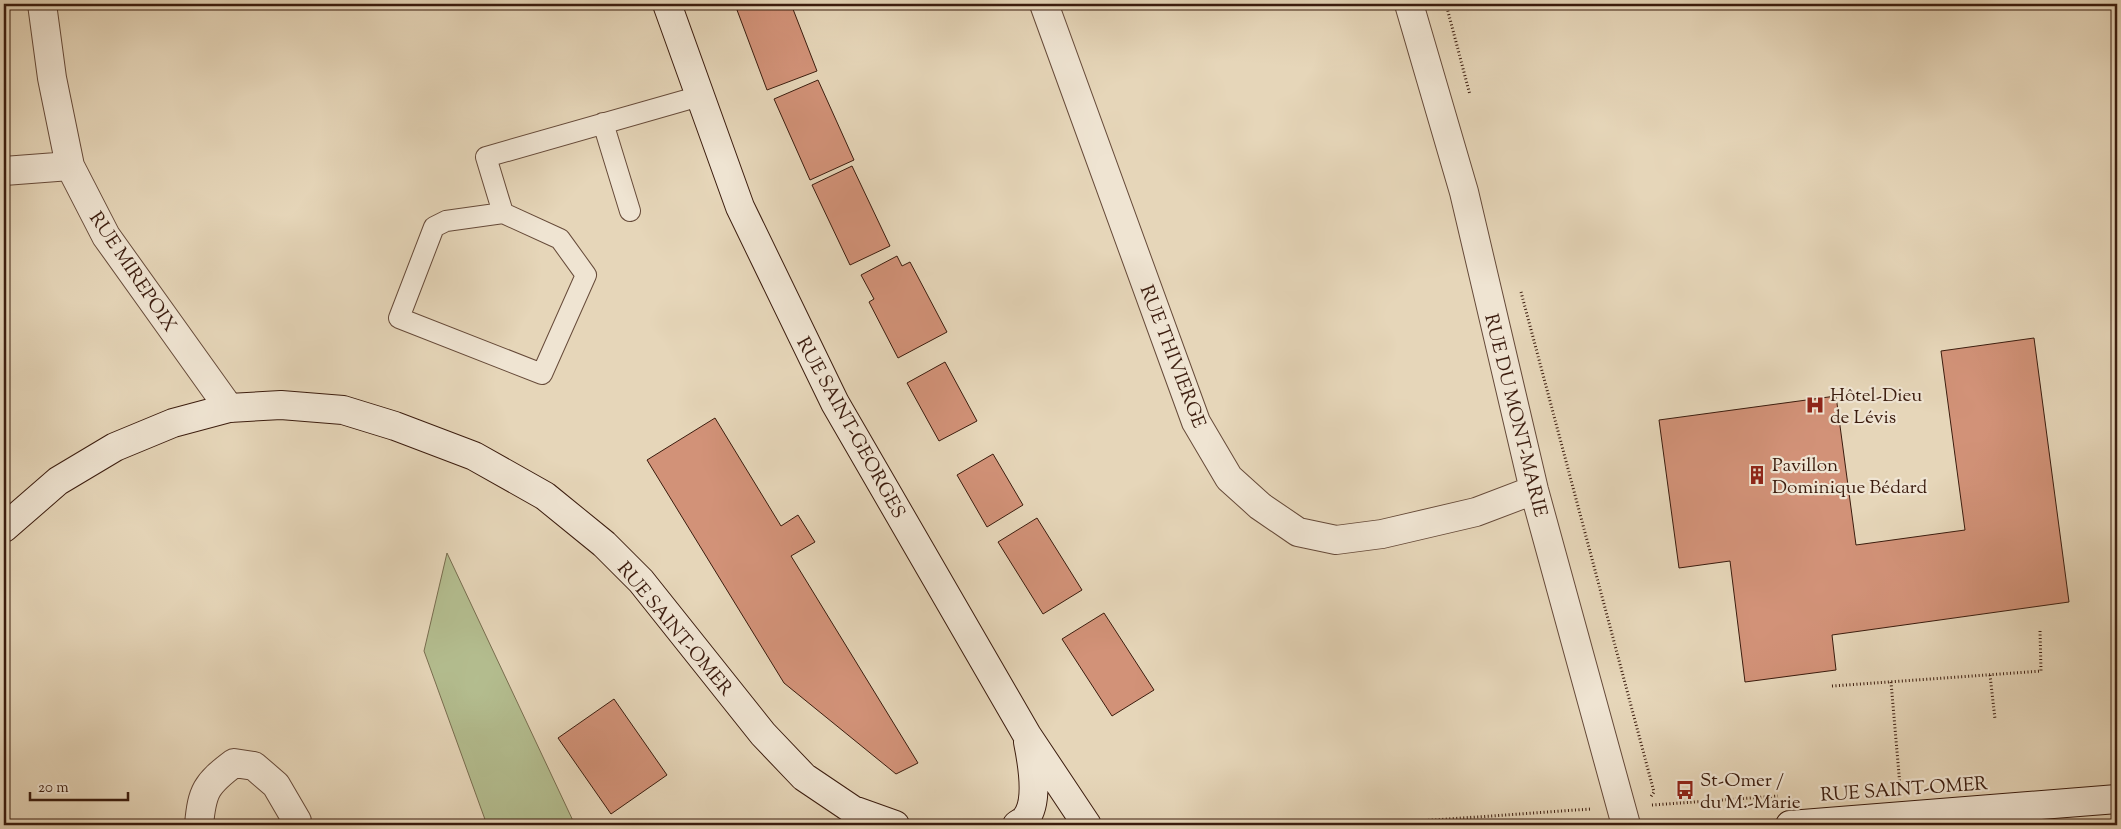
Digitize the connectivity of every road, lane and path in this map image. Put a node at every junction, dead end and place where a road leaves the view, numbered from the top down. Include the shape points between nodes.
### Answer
1 (42, 4) edge
2 (667, 4) edge
3 (1044, 4) edge
4 (1410, 4) edge
5 (1446, 4) edge
6 (700, 96) junction
7 (1472, 104) dead end
8 (603, 124) junction
9 (70, 166) junction
10 (4, 170) edge
11 (630, 211) dead end
12 (503, 213) junction
13 (1519, 282) dead end
14 (229, 408) junction
15 (1534, 490) junction
16 (4, 528) edge
17 (2040, 630) dead end
18 (1990, 675) junction
19 (1891, 682) junction
20 (1832, 686) dead end
21 (1995, 719) dead end
22 (1027, 735) junction
23 (1782, 796) dead end
24 (2117, 799) edge
25 (1631, 812) edge
26 (1902, 816) junction
27 (199, 825) edge
28 (297, 825) edge
29 (895, 825) edge
30 (1017, 825) edge
31 (1087, 825) edge
32 (1362, 825) edge
33 (1790, 825) edge

1 - 9 street, RUE MIREPOIX via 52,78
2 - 6 street, RUE SAINT-GEORGES
3 - 15 street, RUE THIVIERGE via 1196,422 1229,478 1260,506 1298,532 1336,540 1382,534 1476,512
4 - 15 street, RUE DU MONT-MARIE via 1464,192
5 - 7 path
6 - 8 lane
6 - 22 street, RUE SAINT-GEORGES via 740,207 835,403
8 - 11 lane
8 - 12 lane via 486,157
9 - 10 street
9 - 14 street, RUE MIREPOIX via 106,236
12 - 12 lane via 446,221 434,226 399,318 542,374 586,275 560,240
13 - 25 path via 1654,792
14 - 16 street, RUE SAINT-OMER via 173,423 115,447 58,481
14 - 29 street, RUE SAINT-OMER via 281,405 343,410 474,456 545,496 604,544 641,580 763,734 804,777 853,810
15 - 25 street, RUE DU MONT-MARIE
17 - 18 path via 2041,671
18 - 19 path
18 - 21 path
19 - 20 path
19 - 26 path
22 - 30 street via 1034,795 1026,818
22 - 31 street, RUE SAINT-GEORGES
23 - 25 path
24 - 26 street, RUE SAINT-OMER
25 - 32 path
26 - 33 street, RUE SAINT-OMER
27 - 28 street via 201,800 213,779 234,763 254,766 276,785

